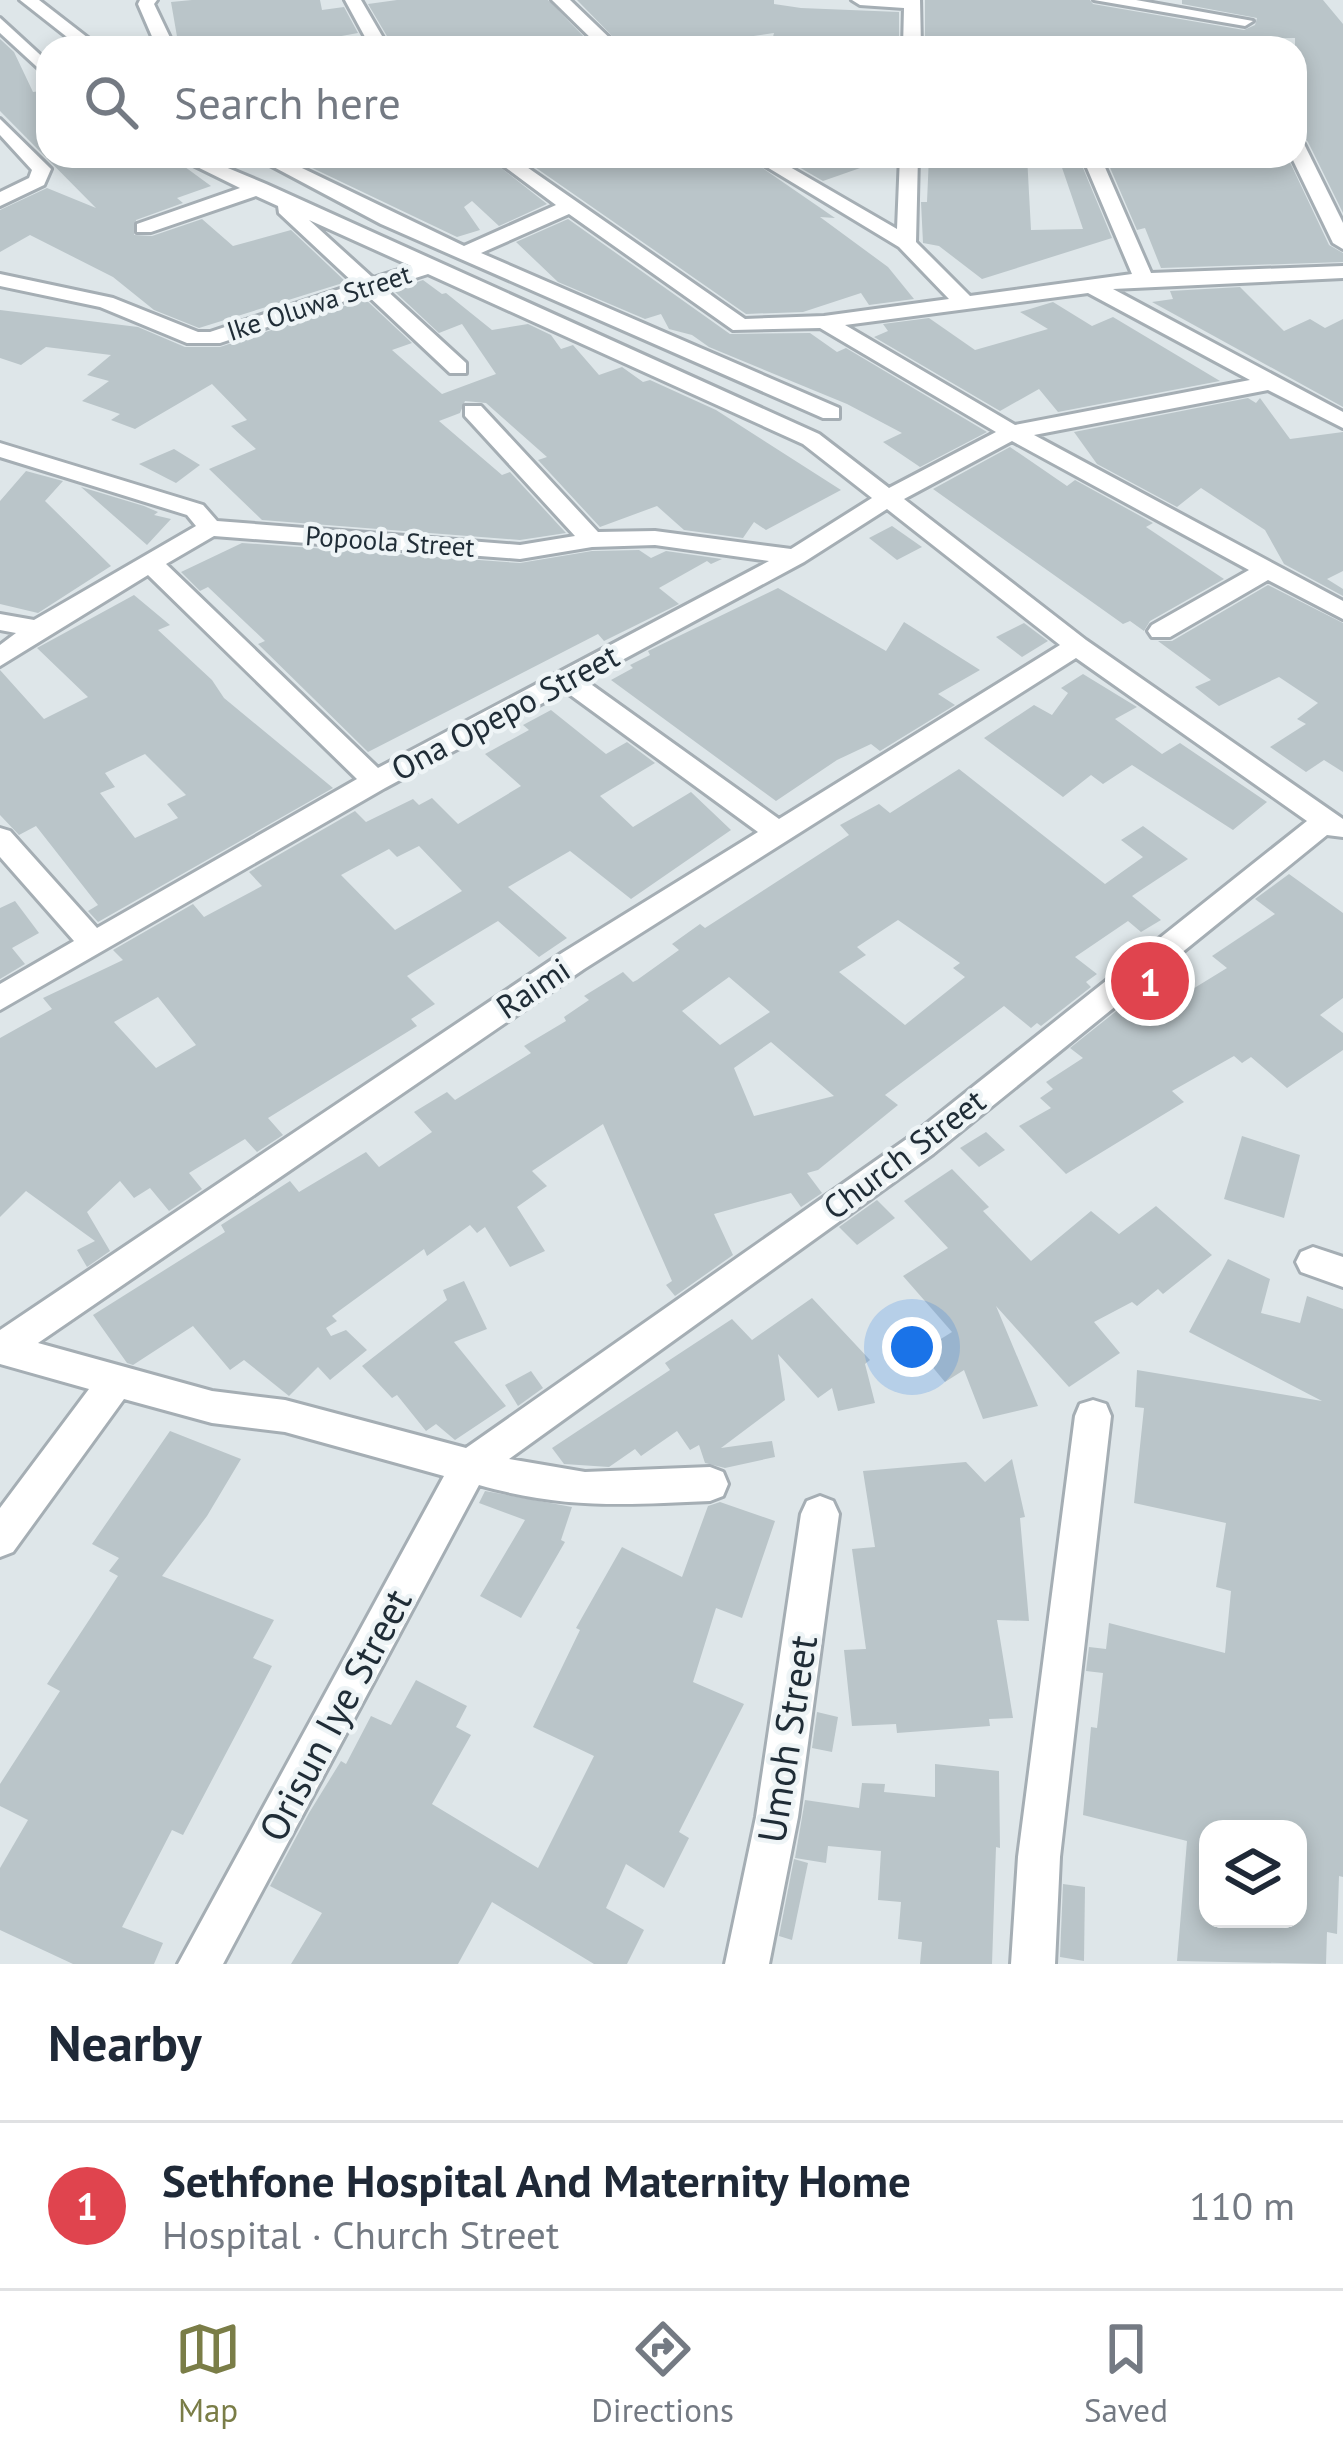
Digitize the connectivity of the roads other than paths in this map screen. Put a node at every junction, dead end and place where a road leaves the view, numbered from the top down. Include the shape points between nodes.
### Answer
1 (28, 0) edge
2 (149, 0) edge
3 (353, 0) edge
4 (560, 0) edge
5 (860, 0) edge
6 (1102, 0) edge
7 (1237, 0) edge
8 (912, 2) edge
9 (0, 23) edge
10 (76, 36) edge
11 (161, 36) edge
12 (373, 36) edge
13 (598, 36) edge
14 (912, 36) edge
15 (36, 60) edge
16 (0, 124) edge
17 (36, 163) edge
18 (41, 168) edge
19 (212, 168) edge
20 (285, 168) edge
21 (517, 168) edge
22 (778, 168) edge
23 (909, 168) edge
24 (1096, 168) edge
25 (1307, 168) edge
26 (264, 190) junction
27 (0, 200) edge
28 (574, 205) junction
29 (143, 228) dead end
30 (906, 243) junction
31 (1343, 243) edge
32 (464, 253) junction
33 (430, 266) junction
34 (1343, 272) edge
35 (1144, 279) junction
36 (0, 280) edge
37 (1091, 286) junction
38 (374, 287) junction
39 (962, 300) junction
40 (824, 322) junction
41 (740, 326) junction
42 (678, 346) junction
43 (458, 368) dead end
44 (1274, 382) junction
45 (473, 411) dead end
46 (831, 413) dead end
47 (1343, 421) edge
48 (1012, 432) junction
49 (0, 450) edge
50 (898, 493) junction
51 (210, 528) junction
52 (592, 540) junction
53 (795, 557) junction
54 (148, 562) junction
55 (1266, 571) junction
56 (1343, 611) edge
57 (0, 622) edge
58 (38, 629) junction
59 (1160, 631) dead end
60 (1077, 646) junction
61 (0, 658) edge
62 (566, 679) junction
63 (375, 781) junction
64 (1334, 827) edge
65 (780, 834) junction
66 (0, 838) edge
67 (94, 944) junction
68 (0, 998) edge
69 (1, 1348) edge
70 (116, 1381) junction
71 (1093, 1416) dead end
72 (469, 1466) junction
73 (710, 1484) dead end
74 (820, 1514) dead end
75 (0, 1539) edge
76 (200, 1964) edge
77 (747, 1964) edge
78 (1033, 1964) edge

1 - 10 street
2 - 11 street
3 - 12 street
4 - 13 street
5 - 8 street
6 - 7 street via 1248,28
8 - 14 street
9 - 15 street
16 - 17 street
18 - 27 street via 38,181
19 - 26 street
20 - 32 street
21 - 28 street
22 - 30 street
23 - 30 street
24 - 35 street
25 - 31 street
26 - 29 street
26 - 33 street
26 - 38 street
28 - 32 street
28 - 41 street
30 - 39 street
32 - 42 street
33 - 38 street, Ike Oluwa Street
33 - 50 street via 811,439
34 - 35 street
35 - 37 street
36 - 38 street, Ike Oluwa Street via 106,302 195,338 225,336
37 - 39 street
37 - 44 street
38 - 43 street
39 - 40 street
40 - 41 street
40 - 48 street
41 - 42 street
42 - 46 street
44 - 47 street
44 - 48 street, Ona Opepo Street
45 - 52 street
48 - 50 street, Ona Opepo Street
48 - 55 street
49 - 51 street, Popoola Street via 195,510
50 - 53 street, Ona Opepo Street
50 - 60 street
51 - 52 street, Popoola Street via 520,552
51 - 54 street
52 - 53 street, Popoola Street via 656,538
53 - 62 street, Ona Opepo Street
54 - 58 street
54 - 63 street
55 - 56 street
55 - 59 street
57 - 58 street
58 - 61 street
60 - 64 street
60 - 65 street, Raimi
62 - 63 street, Ona Opepo Street
62 - 65 street
63 - 67 street, Ona Opepo Street
64 - 72 street, Church Street via 922,1144
65 - 69 street, Raimi via 573,961
66 - 67 street
67 - 68 street, Ona Opepo Street
69 - 70 street
70 - 72 street
70 - 75 street
71 - 78 street
72 - 73 street via 584,1489
72 - 76 street, Orisun Iye Street
74 - 77 street, Umoh Street via 777,1817

